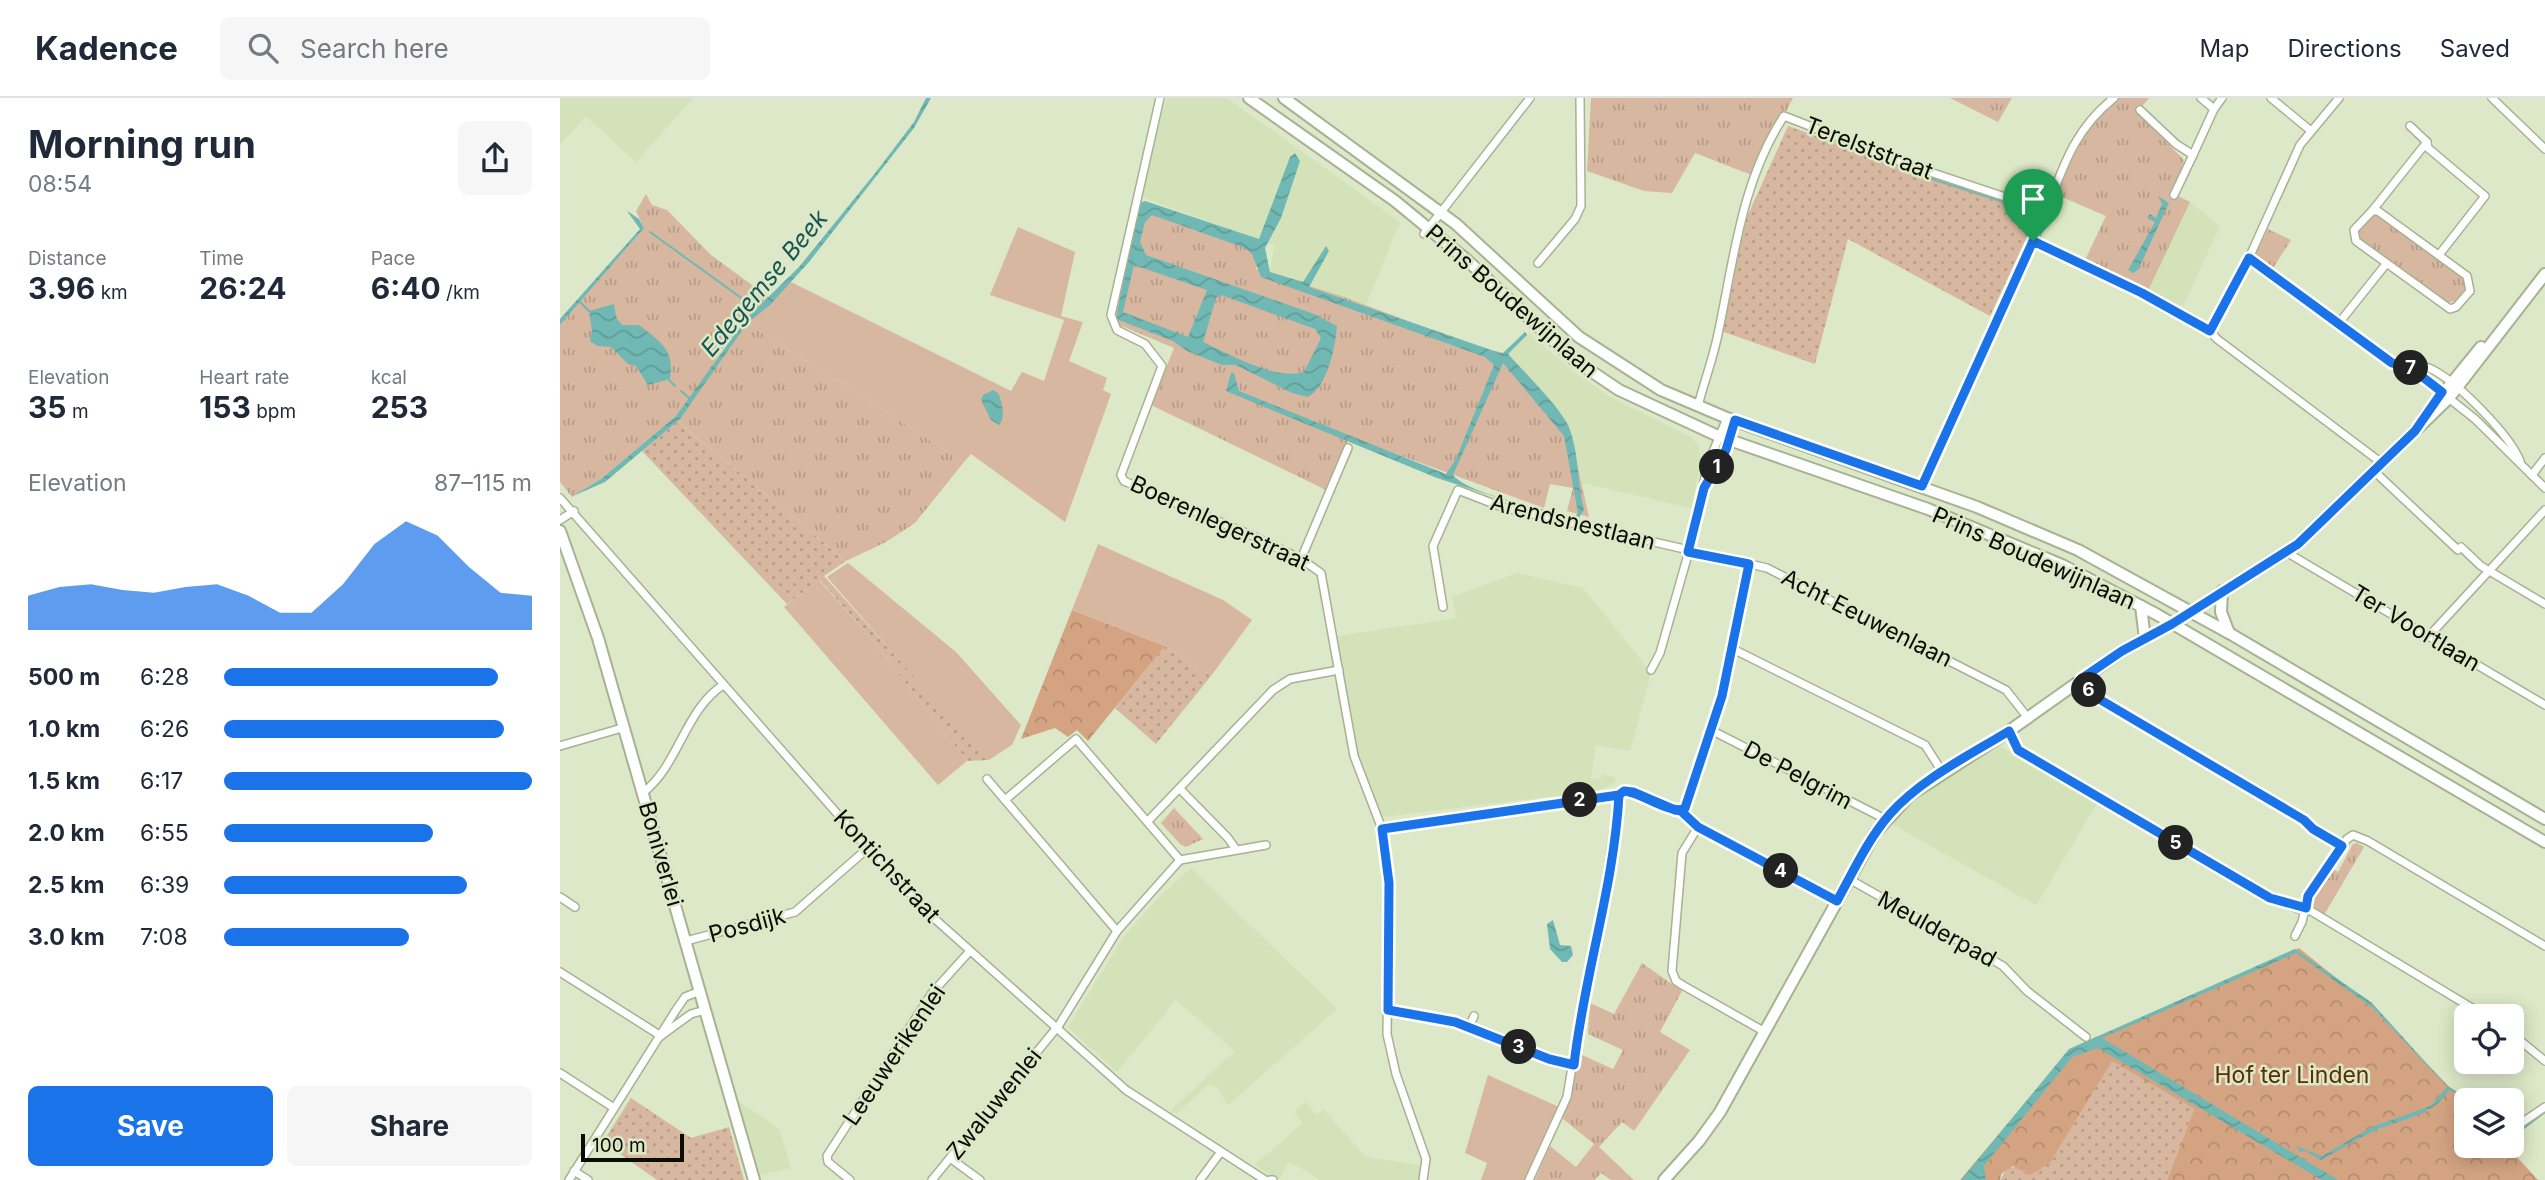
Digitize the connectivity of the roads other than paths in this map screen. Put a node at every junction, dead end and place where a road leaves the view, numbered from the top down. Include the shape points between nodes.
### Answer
1 (1160, 98) edge
2 (1249, 98) edge
3 (1284, 98) edge
4 (1530, 98) edge
5 (1580, 98) edge
6 (2114, 98) edge
7 (2201, 98) edge
8 (2222, 98) edge
9 (2271, 98) edge
10 (2339, 98) edge
11 (2493, 98) edge
12 (2214, 109) junction
13 (2140, 110) dead end
14 (2410, 126) dead end
15 (2311, 131) junction
16 (2427, 142) junction
17 (2545, 149) edge
18 (2193, 155) junction
19 (2174, 195) dead end
20 (1443, 208) junction
21 (2044, 209) junction
22 (2372, 211) junction
23 (1426, 231) junction
24 (2033, 241) junction
25 (2438, 255) junction
26 (2249, 258) junction
27 (1538, 263) dead end
28 (2386, 264) junction
29 (2542, 278) edge
30 (2339, 323) junction
31 (2210, 331) junction
32 (2411, 368) junction
33 (2449, 390) junction
34 (1698, 406) junction
35 (1731, 419) junction
36 (1723, 438) junction
37 (1348, 448) dead end
38 (2545, 458) edge
39 (2520, 461) junction
40 (2379, 468) junction
41 (2532, 475) junction
42 (1922, 486) junction
43 (1704, 488) junction
44 (2545, 488) edge
45 (560, 498) edge
46 (2545, 510) edge
47 (574, 511) junction
48 (560, 520) edge
49 (560, 531) edge
50 (2043, 534) junction
51 (1688, 552) junction
52 (2034, 552) junction
53 (2286, 552) junction
54 (1301, 559) junction
55 (1749, 564) junction
56 (2488, 571) junction
57 (2222, 591) junction
58 (2545, 604) edge
59 (2141, 606) junction
60 (1443, 607) dead end
61 (2191, 612) junction
62 (2172, 624) junction
63 (2224, 630) junction
64 (2429, 636) junction
65 (2145, 639) junction
66 (2208, 645) junction
67 (1731, 648) junction
68 (1339, 670) junction
69 (1651, 670) dead end
70 (2081, 679) junction
71 (723, 685) junction
72 (2545, 705) edge
73 (2028, 718) junction
74 (622, 728) junction
75 (1712, 730) junction
76 (2009, 731) junction
77 (560, 746) edge
78 (1943, 773) junction
79 (987, 779) dead end
80 (1180, 789) junction
81 (644, 792) junction
82 (1619, 795) junction
83 (1004, 800) junction
84 (1681, 811) junction
85 (2545, 819) edge
86 (1885, 820) junction
87 (1148, 821) junction
88 (1698, 827) junction
89 (1382, 829) junction
90 (2545, 842) edge
91 (1266, 845) dead end
92 (2342, 846) junction
93 (868, 848) junction
94 (1235, 848) junction
95 (1180, 860) junction
96 (1849, 879) junction
97 (560, 897) edge
98 (1837, 901) junction
99 (575, 906) dead end
100 (2306, 908) junction
101 (1117, 931) junction
102 (2295, 936) dead end
103 (686, 941) junction
104 (2545, 946) edge
105 (969, 952) junction
106 (560, 972) edge
107 (700, 991) junction
108 (2465, 1004) edge
109 (705, 1010) junction
110 (1388, 1010) junction
111 (1474, 1016) dead end
112 (1469, 1027) junction
113 (1056, 1029) junction
114 (1765, 1032) junction
115 (661, 1036) junction
116 (2085, 1037) dead end
117 (2524, 1044) edge
118 (2545, 1061) edge
119 (1574, 1065) junction
120 (560, 1073) edge
121 (2545, 1107) edge
122 (614, 1108) junction
123 (2524, 1121) edge
124 (1220, 1153) junction
125 (950, 1158) junction
126 (574, 1171) junction
127 (569, 1180) edge
128 (587, 1180) edge
129 (754, 1180) edge
130 (850, 1180) edge
131 (932, 1180) edge
132 (980, 1180) edge
133 (1200, 1180) edge
134 (1269, 1180) edge
135 (1423, 1180) edge
136 (1529, 1180) edge
137 (1664, 1180) edge

1 - 54 street, Boerenlegerstraat via 1111,315 1117,330 1145,344 1163,366 1121,475 1124,481
2 - 23 main road, Prins Boudewijnlaan
3 - 20 main road, Prins Boudewijnlaan
4 - 20 street
5 - 27 street via 1581,206
6 - 21 street via 2075,139
7 - 12 street
8 - 12 street
9 - 15 street
10 - 15 street
11 - 17 street
12 - 18 street
13 - 18 street
14 - 16 street
15 - 26 street via 2300,145
16 - 22 street
16 - 25 street via 2428,148 2485,195
18 - 19 street
20 - 23 street
20 - 34 main road, Prins Boudewijnlaan via 1579,337 1650,384
21 - 24 street
21 - 34 street, Terelststraat via 1905,164 1784,116 1744,203 1719,331
22 - 25 street
22 - 28 street via 2354,235
23 - 36 main road, Prins Boudewijnlaan via 1573,359 1619,390
24 - 31 street
24 - 42 street
25 - 28 street via 2471,282 2465,298 2450,309
26 - 30 street
26 - 31 street
28 - 30 street
29 - 33 main road via 2515,305
30 - 32 street via 2392,363
31 - 40 street
32 - 33 street
32 - 33 street via 2426,367
33 - 39 street
33 - 39 street via 2514,448
33 - 40 main road
34 - 35 main road, Prins Boudewijnlaan
35 - 36 street
35 - 36 street
35 - 42 main road, Prins Boudewijnlaan
36 - 43 street
36 - 43 street via 1708,464
36 - 52 main road, Prins Boudewijnlaan via 1928,509
37 - 54 street
38 - 41 street
39 - 41 street
40 - 53 main road
40 - 56 street via 2458,550 2461,547
41 - 44 street
42 - 50 main road, Prins Boudewijnlaan
43 - 51 street
45 - 47 street, Kontichstraat
46 - 56 street
47 - 48 street
47 - 71 street, Kontichstraat
49 - 74 main road, Boniverlei via 598,638
50 - 52 main road
50 - 61 main road, Prins Boudewijnlaan
51 - 55 street, Acht Eeuwenlaan
51 - 60 street, Arendsnestlaan via 1502,507 1458,490 1433,546
51 - 69 street via 1660,653
52 - 59 main road, Prins Boudewijnlaan
53 - 57 main road
53 - 64 street, Ter Voortlaan
54 - 68 street, Boerenlegerstraat via 1321,573
55 - 67 street
55 - 73 street, Acht Eeuwenlaan via 1784,575 2006,690
56 - 58 street
56 - 64 street
57 - 61 main road
57 - 63 main road
59 - 62 main road, Prins Boudewijnlaan
59 - 65 main road
61 - 62 main road
61 - 63 main road, Prins Boudewijnlaan
62 - 65 main road
62 - 66 main road, Prins Boudewijnlaan
63 - 66 main road via 2206,634
63 - 85 main road, Prins Boudewijnlaan
64 - 72 street, Ter Voortlaan
65 - 70 main road
66 - 90 main road, Prins Boudewijnlaan
67 - 75 street
67 - 78 street via 1925,745
68 - 80 street via 1290,679 1273,690
68 - 89 street, Boerenlegerstraat via 1357,766
70 - 73 main road
70 - 92 street via 2094,696
71 - 81 street via 705,701 655,782
71 - 93 street, Kontichstraat
73 - 76 main road
74 - 77 street
74 - 81 main road, Boniverlei
75 - 84 street via 1688,803
75 - 86 street, De Pelgrim
76 - 78 main road
76 - 100 street via 2018,750 2270,898
78 - 86 main road via 1910,795
79 - 83 street
80 - 87 street
80 - 94 street
81 - 103 main road, Boniverlei
82 - 84 street via 1633,792
82 - 89 street
82 - 119 street
83 - 87 street via 1076,739
83 - 101 street
84 - 88 street
86 - 96 main road
87 - 95 street
88 - 98 street
88 - 114 street via 1682,853 1672,971 1679,983
89 - 110 street, Boerenlegerstraat via 1389,883
91 - 94 street
92 - 100 street via 2308,896
92 - 104 street via 2353,835 2368,841
93 - 103 street, Posdijk via 795,912
93 - 105 street, Kontichstraat
94 - 95 street
95 - 101 street, Zwaluwenlei
96 - 98 main road
96 - 116 street, Meulderpad via 2003,965 2027,991
97 - 99 street
98 - 114 main road
100 - 102 street
100 - 108 street
101 - 113 street, Zwaluwenlei
103 - 107 main road, Boniverlei
105 - 113 street, Kontichstraat
105 - 130 street, Leeuwerikenlei via 932,993 827,1156
106 - 115 street
107 - 109 main road, Boniverlei
107 - 115 street via 685,997
109 - 115 street via 691,1014
109 - 129 main road, Boniverlei
110 - 112 street
110 - 135 street, Boerenlegerstraat via 1393,1061 1426,1159
111 - 112 street
112 - 119 street
113 - 124 street, Kontichstraat via 1126,1090
113 - 125 street, Zwaluwenlei
114 - 137 main road via 1714,1122
115 - 122 street
117 - 118 street
119 - 136 street via 1564,1106
120 - 122 street
121 - 123 street
122 - 126 street
124 - 133 street
124 - 134 street, Kontichstraat
125 - 131 street, Zwaluwenlei
125 - 132 street
126 - 127 street
126 - 128 street

